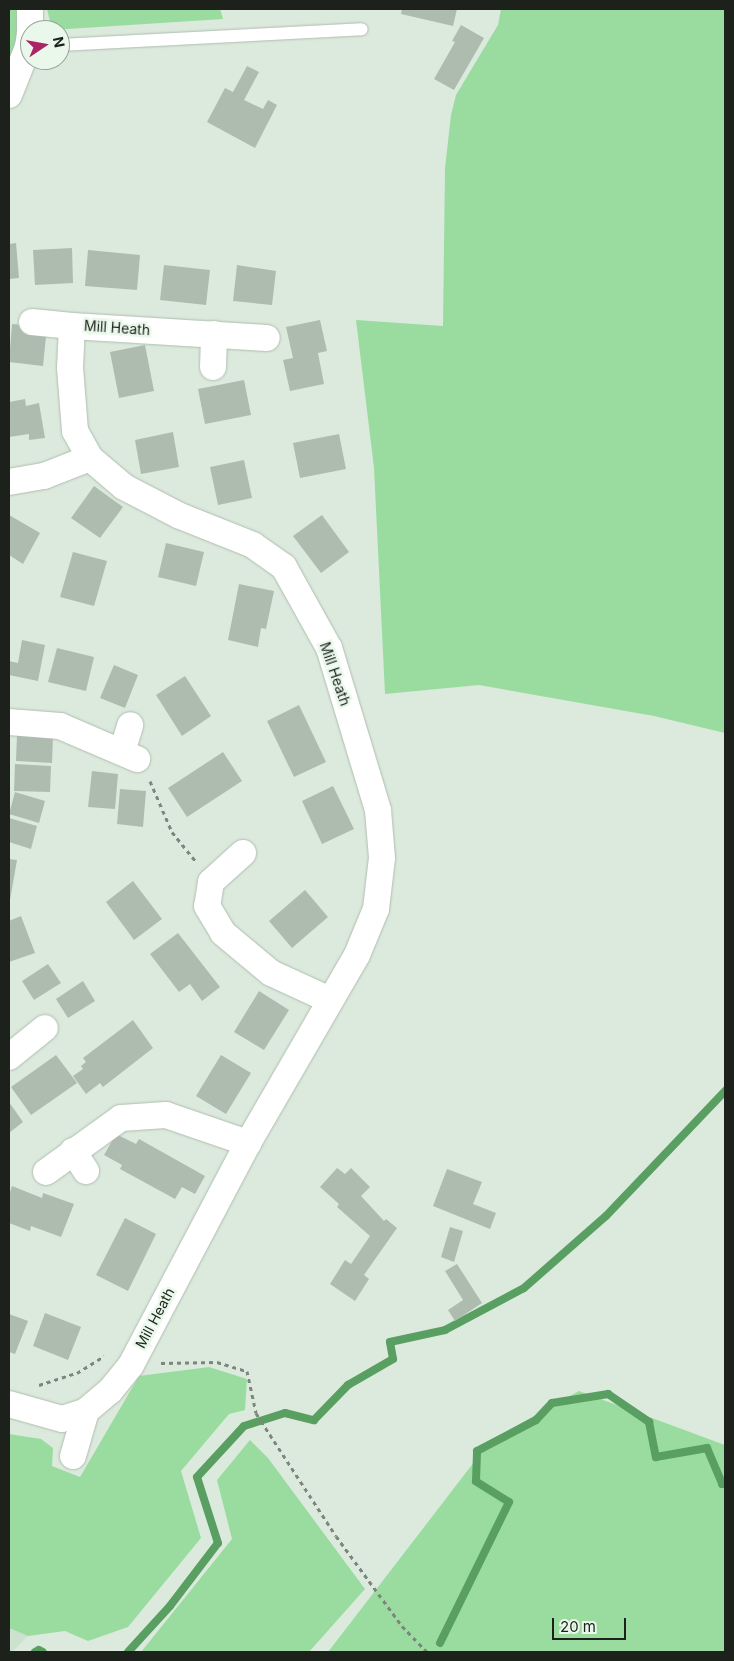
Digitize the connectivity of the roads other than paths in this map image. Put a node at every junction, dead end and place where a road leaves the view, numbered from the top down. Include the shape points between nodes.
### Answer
1 (362, 28) dead end
2 (70, 44) edge
3 (20, 66) edge
4 (9, 95) edge
5 (32, 322) dead end
6 (72, 326) junction
7 (214, 334) junction
8 (267, 338) dead end
9 (213, 367) dead end
10 (90, 458) junction
11 (9, 482) edge
12 (9, 722) edge
13 (130, 725) dead end
14 (243, 854) dead end
15 (330, 1000) junction
16 (45, 1028) dead end
17 (11, 1050) edge
18 (248, 1144) junction
19 (46, 1172) dead end
20 (9, 1404) edge
21 (86, 1411) junction
22 (73, 1456) dead end

1 - 2 lane
3 - 4 street
5 - 6 street
6 - 7 street, Mill Heath
6 - 10 street, Mill Heath via 70,368 75,431
7 - 8 street, Mill Heath
7 - 9 street
10 - 11 street via 44,476
10 - 15 street, Mill Heath via 124,487 180,516 253,545 284,566 329,648 378,810 382,858 376,909 357,955
12 - 13 street via 60,726 130,755
14 - 15 street via 211,882 207,906 223,932 271,972
15 - 18 street, Mill Heath
16 - 17 street
18 - 19 street via 166,1116 121,1118 80,1161
18 - 21 street, Mill Heath via 130,1365 110,1391
20 - 21 street, Mill Heath via 62,1419
21 - 22 street

